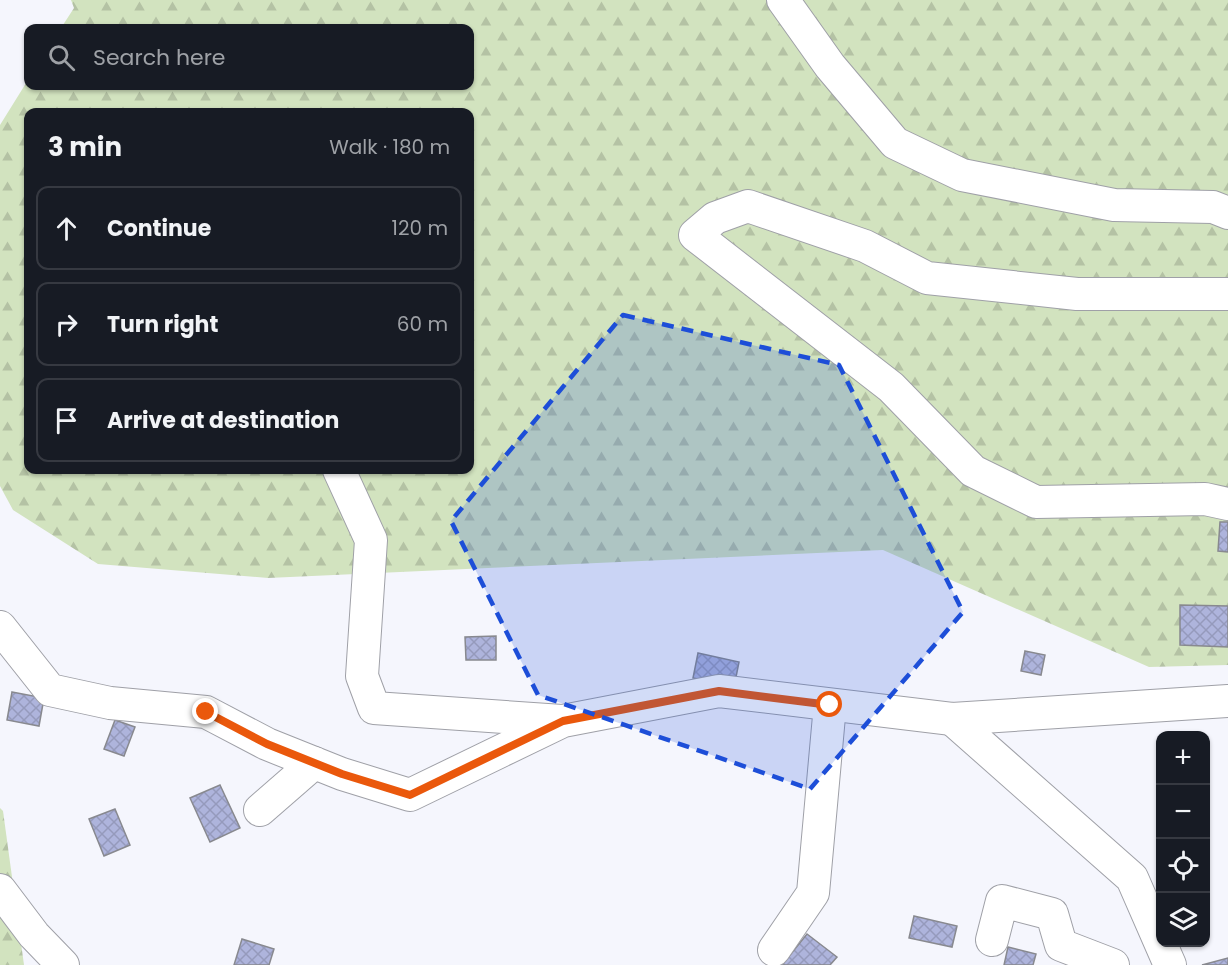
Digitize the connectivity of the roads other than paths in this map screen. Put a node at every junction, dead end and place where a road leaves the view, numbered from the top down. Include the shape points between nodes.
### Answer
1 (783, 0) edge
2 (1228, 213) edge
3 (1228, 294) edge
4 (341, 474) edge
5 (1228, 504) edge
6 (0, 627) edge
7 (1228, 701) edge
8 (830, 705) junction
9 (952, 719) junction
10 (563, 721) junction
11 (314, 763) junction
12 (260, 810) dead end
13 (0, 890) edge
14 (992, 940) dead end
15 (774, 950) dead end
16 (63, 965) edge
17 (1113, 965) edge
18 (1170, 965) edge

1 - 2 street via 830,66 895,143 962,175 1114,205 1213,207
3 - 5 street via 1077,294 927,278 865,246 748,206 715,218 695,235 891,387 974,471 1036,502 1205,499
4 - 10 street via 371,540 362,675 374,708
6 - 11 street via 50,690 110,703 206,712
7 - 9 street
8 - 9 street
8 - 10 street via 719,691
8 - 15 street via 813,893
9 - 18 street via 1132,878
10 - 11 street via 410,795
11 - 12 street
13 - 16 street
14 - 17 street via 1002,901 1052,914 1061,945

